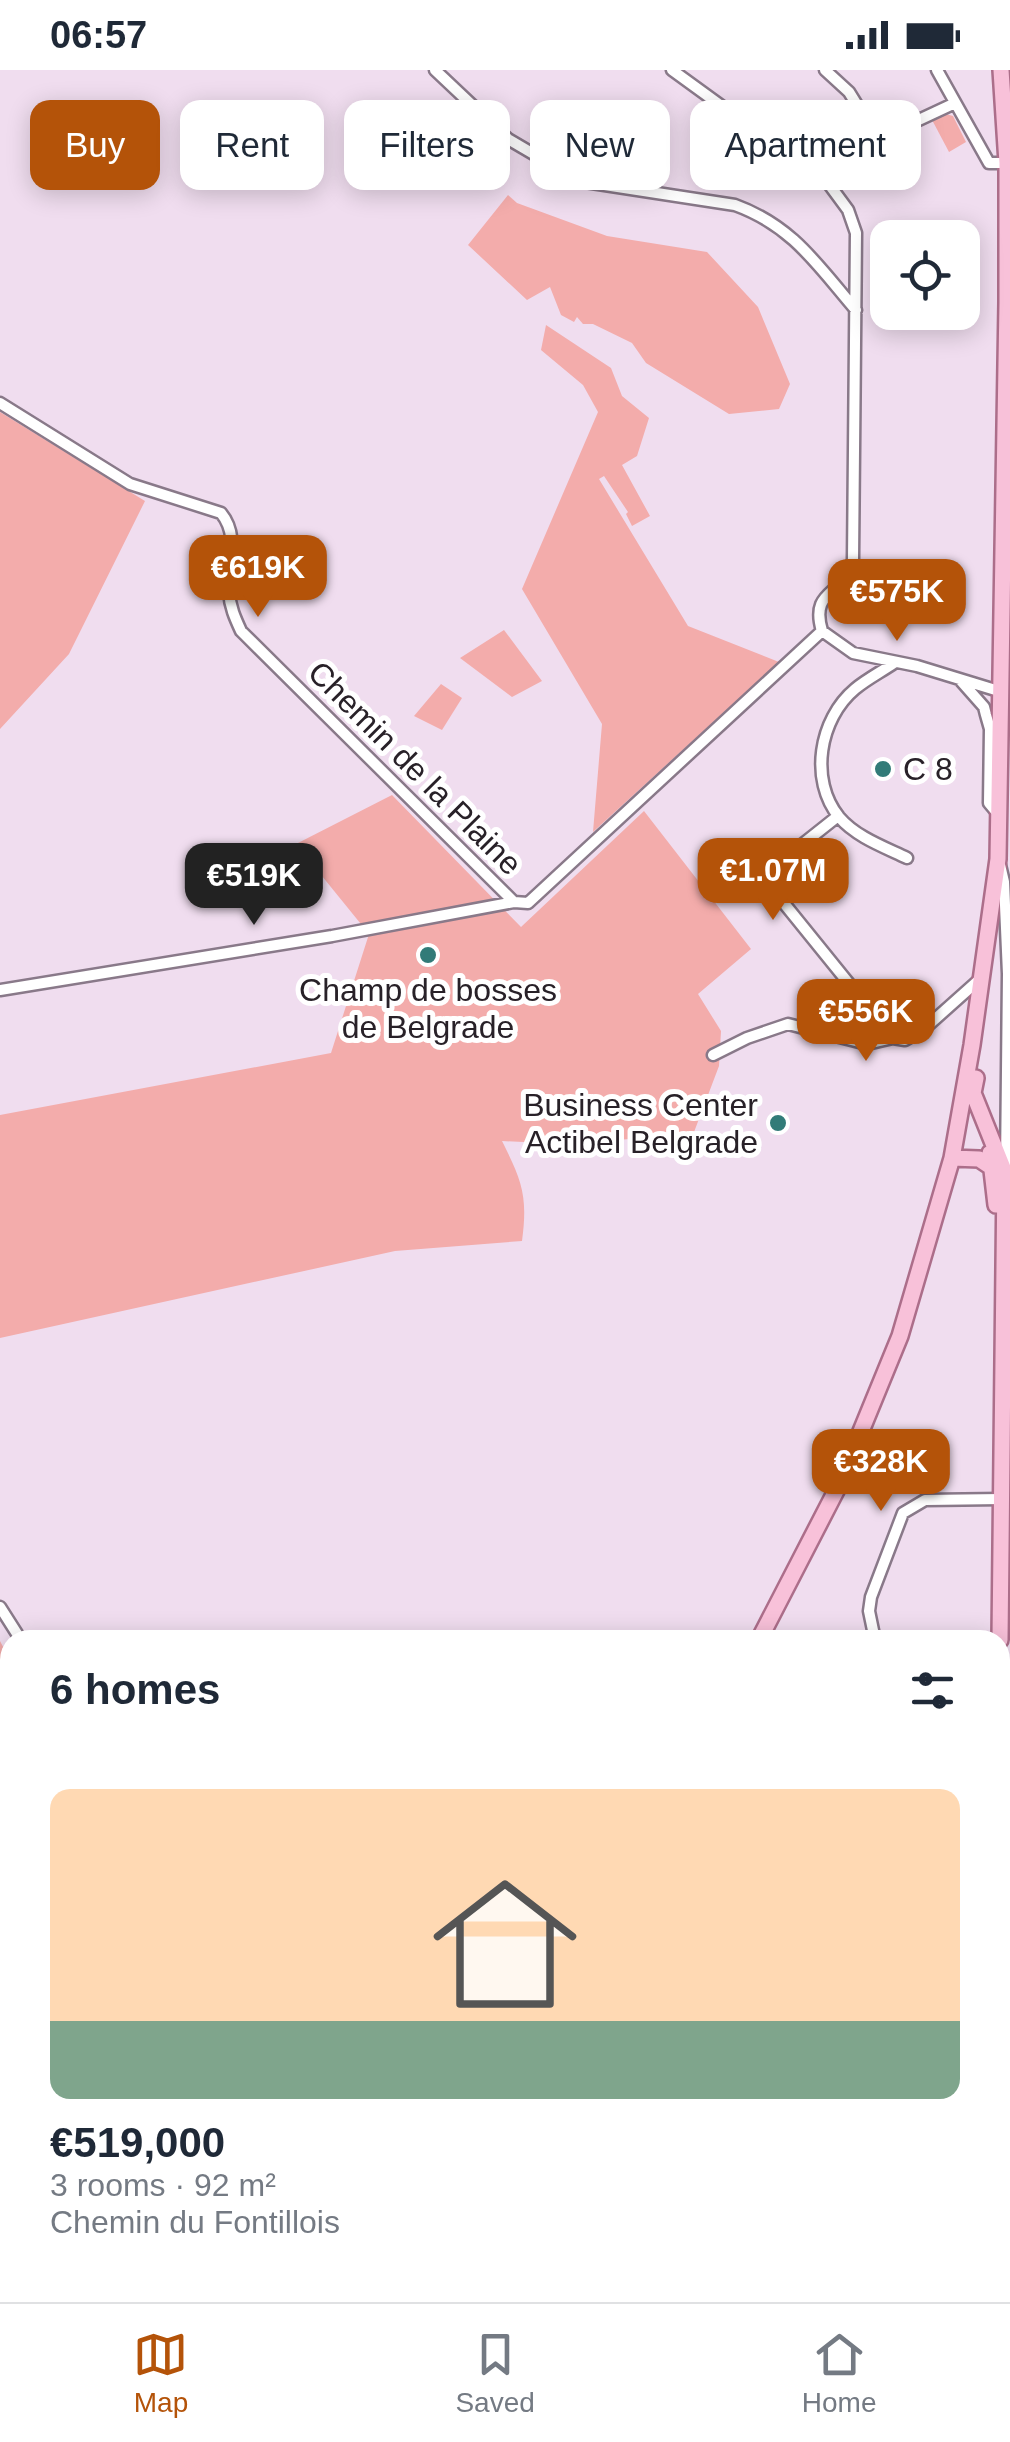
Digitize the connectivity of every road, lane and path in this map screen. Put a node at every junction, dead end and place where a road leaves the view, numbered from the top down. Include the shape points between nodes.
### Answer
1 (435, 70) edge
2 (672, 70) edge
3 (825, 70) edge
4 (937, 70) edge
5 (1001, 70) edge
6 (713, 100) edge
7 (854, 100) edge
8 (953, 104) junction
9 (1007, 114) edge
10 (921, 119) edge
11 (530, 152) edge
12 (1007, 163) junction
13 (636, 190) edge
14 (833, 190) edge
15 (857, 311) junction
16 (0, 403) edge
17 (822, 631) junction
18 (894, 664) junction
19 (960, 680) junction
20 (1002, 692) junction
21 (838, 816) junction
22 (1000, 816) junction
23 (907, 858) dead end
24 (998, 859) junction
25 (514, 902) junction
26 (982, 978) junction
27 (0, 990) edge
28 (892, 1038) junction
29 (972, 1045) junction
30 (713, 1055) dead end
31 (965, 1089) junction
32 (952, 1158) junction
33 (1000, 1171) junction
34 (1002, 1499) junction
35 (0, 1607) edge
36 (14, 1630) edge
37 (764, 1630) edge
38 (873, 1630) edge
39 (1000, 1630) edge

1 - 11 street via 508,140
2 - 6 street
3 - 7 street
4 - 8 street
5 - 9 main road
8 - 10 street
8 - 12 street via 989,163
9 - 12 main road
12 - 20 main road
13 - 15 street via 754,212 794,236
14 - 15 street via 856,233
15 - 17 street via 854,559 816,612
16 - 25 street, Chemin de la Plaine via 130,484 221,513 232,535 229,590 241,631
17 - 18 street via 853,652
17 - 25 street, Chemin de la Plaine via 528,903
18 - 19 street
18 - 21 street via 853,690 832,716 820,762
19 - 20 street
19 - 22 street via 984,707 989,803
20 - 22 main road
21 - 23 street
21 - 28 street via 766,876
22 - 24 main road
24 - 26 main road
24 - 33 street via 1008,974
25 - 27 street
26 - 28 street via 924,1029 904,1040
26 - 29 main road
28 - 30 street via 867,1044 788,1024
29 - 31 main road
29 - 33 main road via 973,1092
31 - 32 main road
31 - 33 main road
32 - 33 main road via 979,1160
32 - 37 main road via 900,1336 839,1485
33 - 34 main road
33 - 34 main road
34 - 38 street via 925,1500 903,1513 871,1597
34 - 39 main road
35 - 36 street

